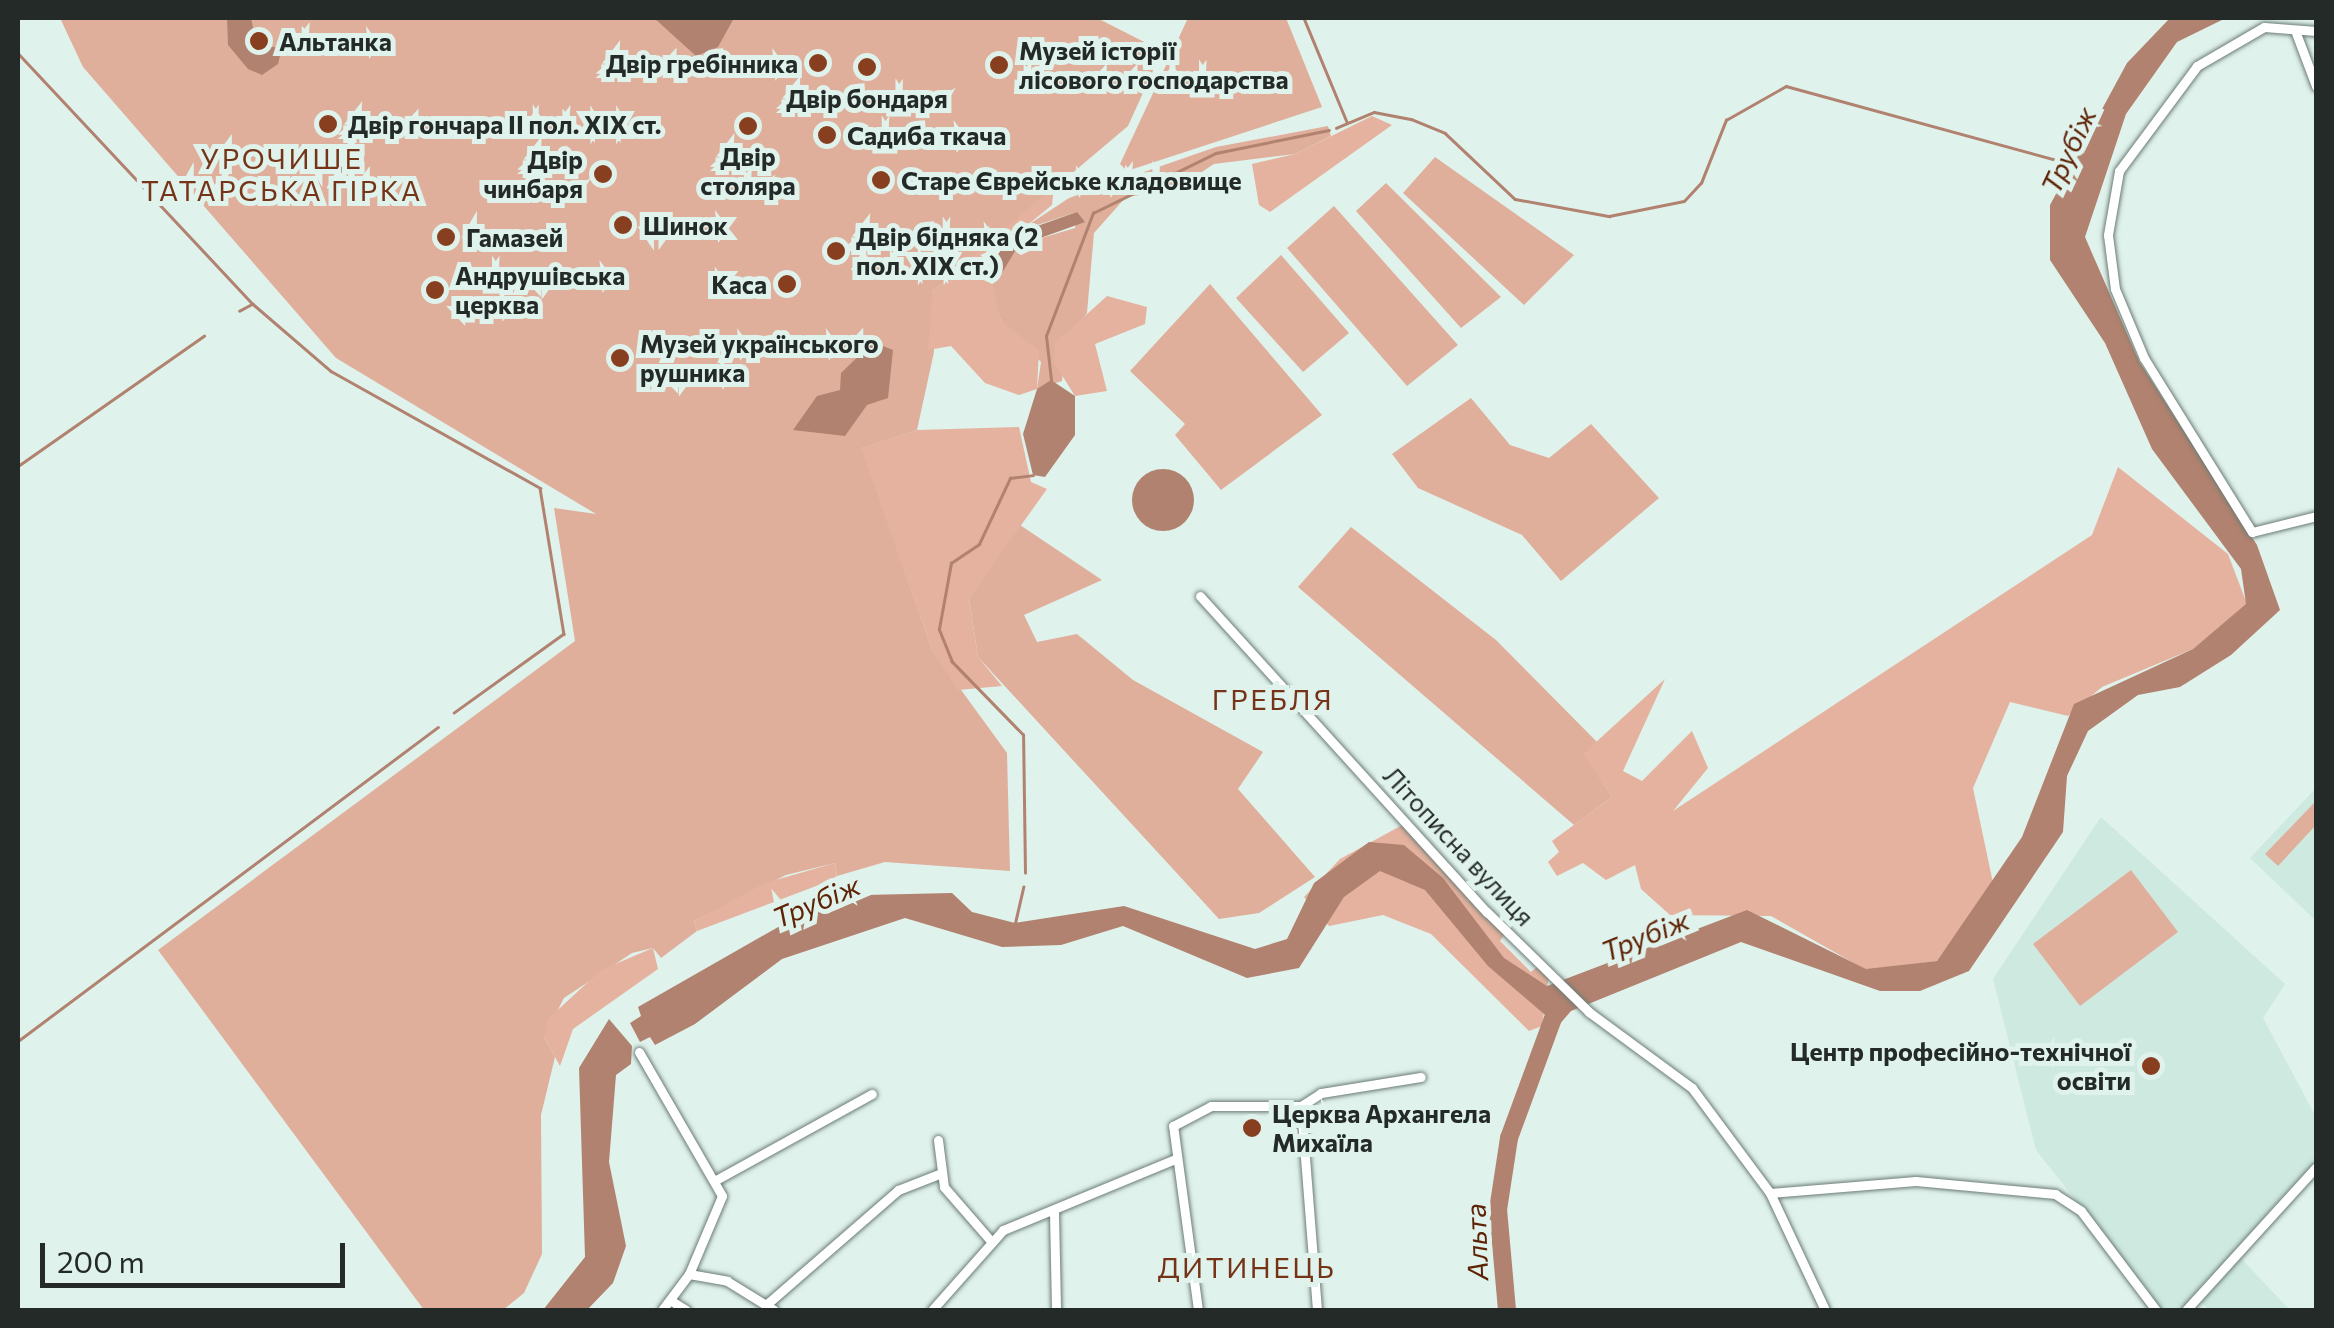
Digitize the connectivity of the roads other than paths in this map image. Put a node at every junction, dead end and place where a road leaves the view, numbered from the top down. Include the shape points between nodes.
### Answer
1 (2316, 31) edge
2 (2296, 32) junction
3 (2316, 86) edge
4 (2316, 516) edge
5 (1200, 596) dead end
6 (639, 1052) dead end
7 (1421, 1077) dead end
8 (872, 1094) dead end
9 (1301, 1106) junction
10 (938, 1140) dead end
11 (1173, 1160) junction
12 (2316, 1167) edge
13 (939, 1174) junction
14 (716, 1180) junction
15 (1770, 1193) junction
16 (1054, 1213) junction
17 (990, 1240) junction
18 (689, 1274) junction
19 (670, 1300) junction
20 (771, 1307) edge
21 (662, 1310) edge
22 (686, 1310) edge
23 (932, 1310) edge
24 (1056, 1310) edge
25 (1198, 1310) edge
26 (1317, 1310) edge
27 (1825, 1310) edge
28 (2156, 1310) edge
29 (2186, 1310) edge

1 - 2 street
2 - 3 street
2 - 4 street via 2264,27 2196,66 2119,171 2108,234 2114,289 2144,358 2252,532
5 - 15 street, Літописна вулиця via 1589,1012 1692,1088
6 - 14 street
7 - 9 street via 1314,1094
8 - 14 street
9 - 11 street via 1185,1113 1171,1132
9 - 26 street
10 - 13 street
11 - 16 street
11 - 25 street
12 - 29 street
13 - 17 street
13 - 20 street via 898,1190
14 - 18 street via 721,1204
15 - 27 street, Літописна вулиця
15 - 28 street via 1916,1181 2055,1194 2081,1211
16 - 17 street
16 - 24 street
17 - 23 street
18 - 19 street
18 - 20 street via 721,1278
19 - 21 street
19 - 22 street

